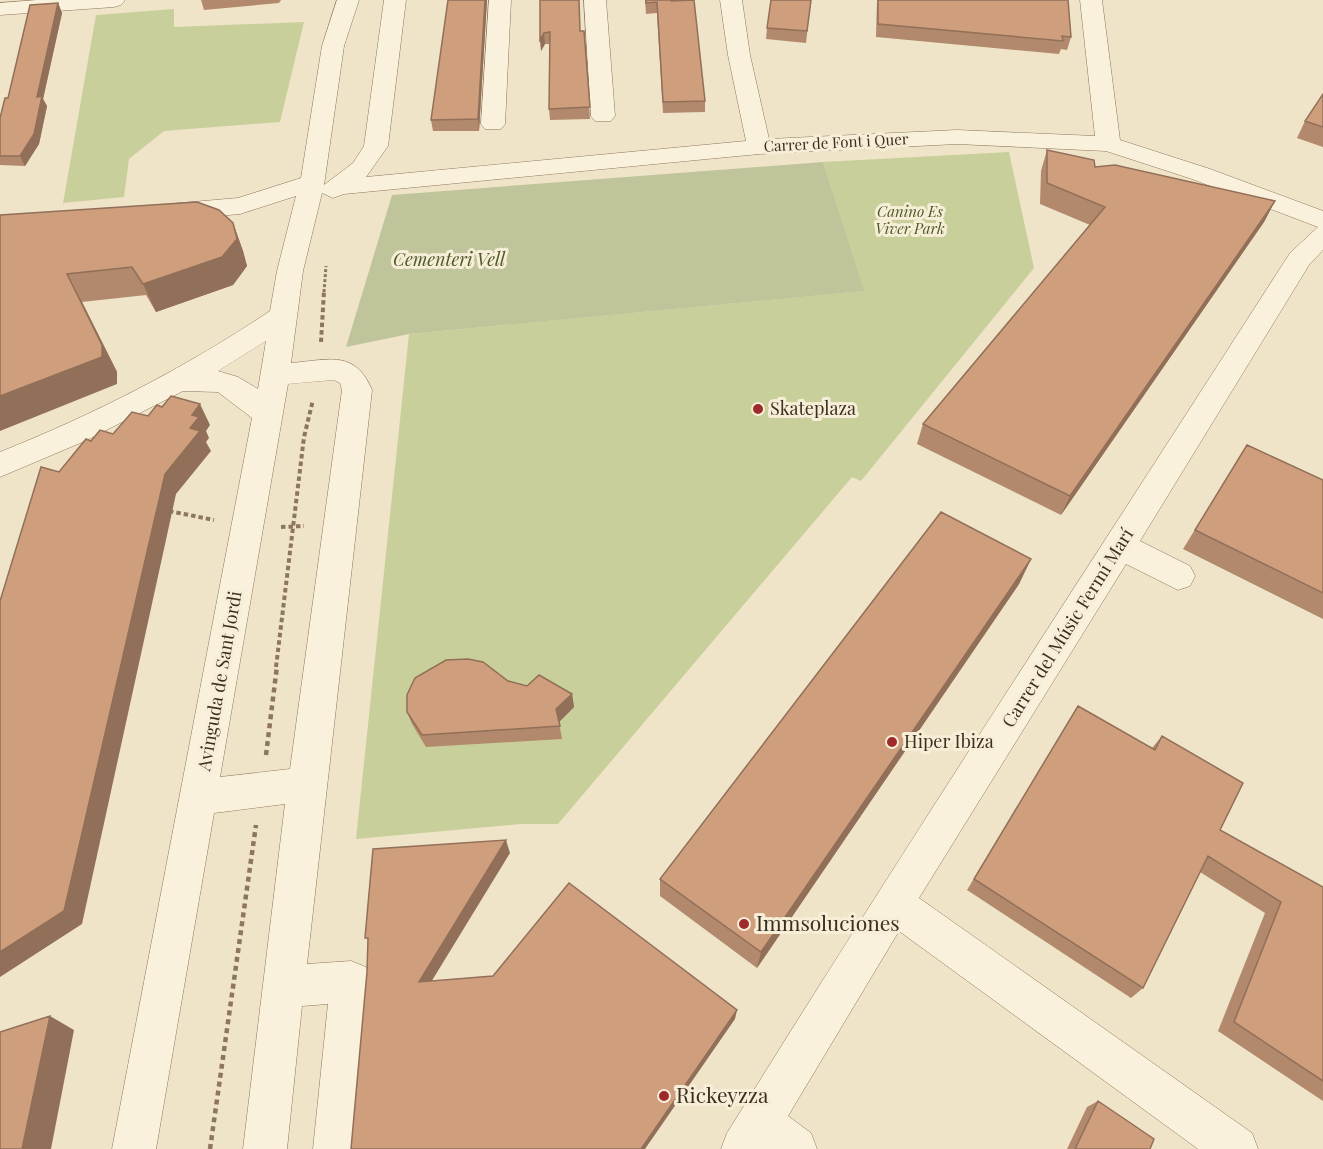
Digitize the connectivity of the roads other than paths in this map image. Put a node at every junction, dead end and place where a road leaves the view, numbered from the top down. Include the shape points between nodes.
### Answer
1 (348, 0) edge
2 (395, 0) edge
3 (500, 0) edge
4 (595, 0) edge
5 (731, 0) edge
6 (1091, 0) edge
7 (114, 1) edge
8 (0, 9) edge
9 (603, 116) dead end
10 (493, 124) dead end
11 (1108, 144) junction
12 (759, 147) junction
13 (338, 187) junction
14 (298, 205) junction
15 (240, 206) junction
16 (147, 214) edge
17 (1323, 220) edge
18 (1323, 234) edge
19 (285, 315) junction
20 (275, 375) junction
21 (178, 381) junction
22 (267, 414) junction
23 (0, 465) edge
24 (1120, 546) junction
25 (1178, 576) dead end
26 (307, 784) junction
27 (200, 797) junction
28 (893, 903) junction
29 (284, 986) junction
30 (751, 1136) edge
31 (134, 1149) edge
32 (265, 1149) edge
33 (335, 1149) edge
34 (795, 1149) edge
35 (1236, 1149) edge

1 - 14 street, Avinguda de Sant Jordi via 333,46
2 - 13 street via 376,146 362,168
3 - 10 street
4 - 9 street
5 - 12 street
6 - 11 street
7 - 8 street
11 - 12 street, Carrer de Font i Quer via 988,133
11 - 17 street, Carrer de Font i Quer
12 - 13 street, Carrer de Font i Quer
13 - 14 street
13 - 14 street via 324,176
14 - 15 street
14 - 15 street
14 - 19 street, Avinguda de Sant Jordi
15 - 16 street
18 - 24 street, Carrer del Músic Fermí Marí via 1299,259
19 - 20 street, Avinguda de Sant Jordi
19 - 21 street
20 - 22 street, Avinguda de Sant Jordi
20 - 26 street via 339,369 352,377 357,390
21 - 22 street via 228,382 244,391
21 - 23 street
22 - 27 street, Avinguda de Sant Jordi
24 - 25 street
24 - 28 street, Carrer del Músic Fermí Marí
26 - 27 street
26 - 29 street
27 - 31 street, Avinguda de Sant Jordi
28 - 30 street, Carrer del Músic Fermí Marí
28 - 35 street
29 - 32 street
29 - 33 street via 351,982
30 - 34 street

